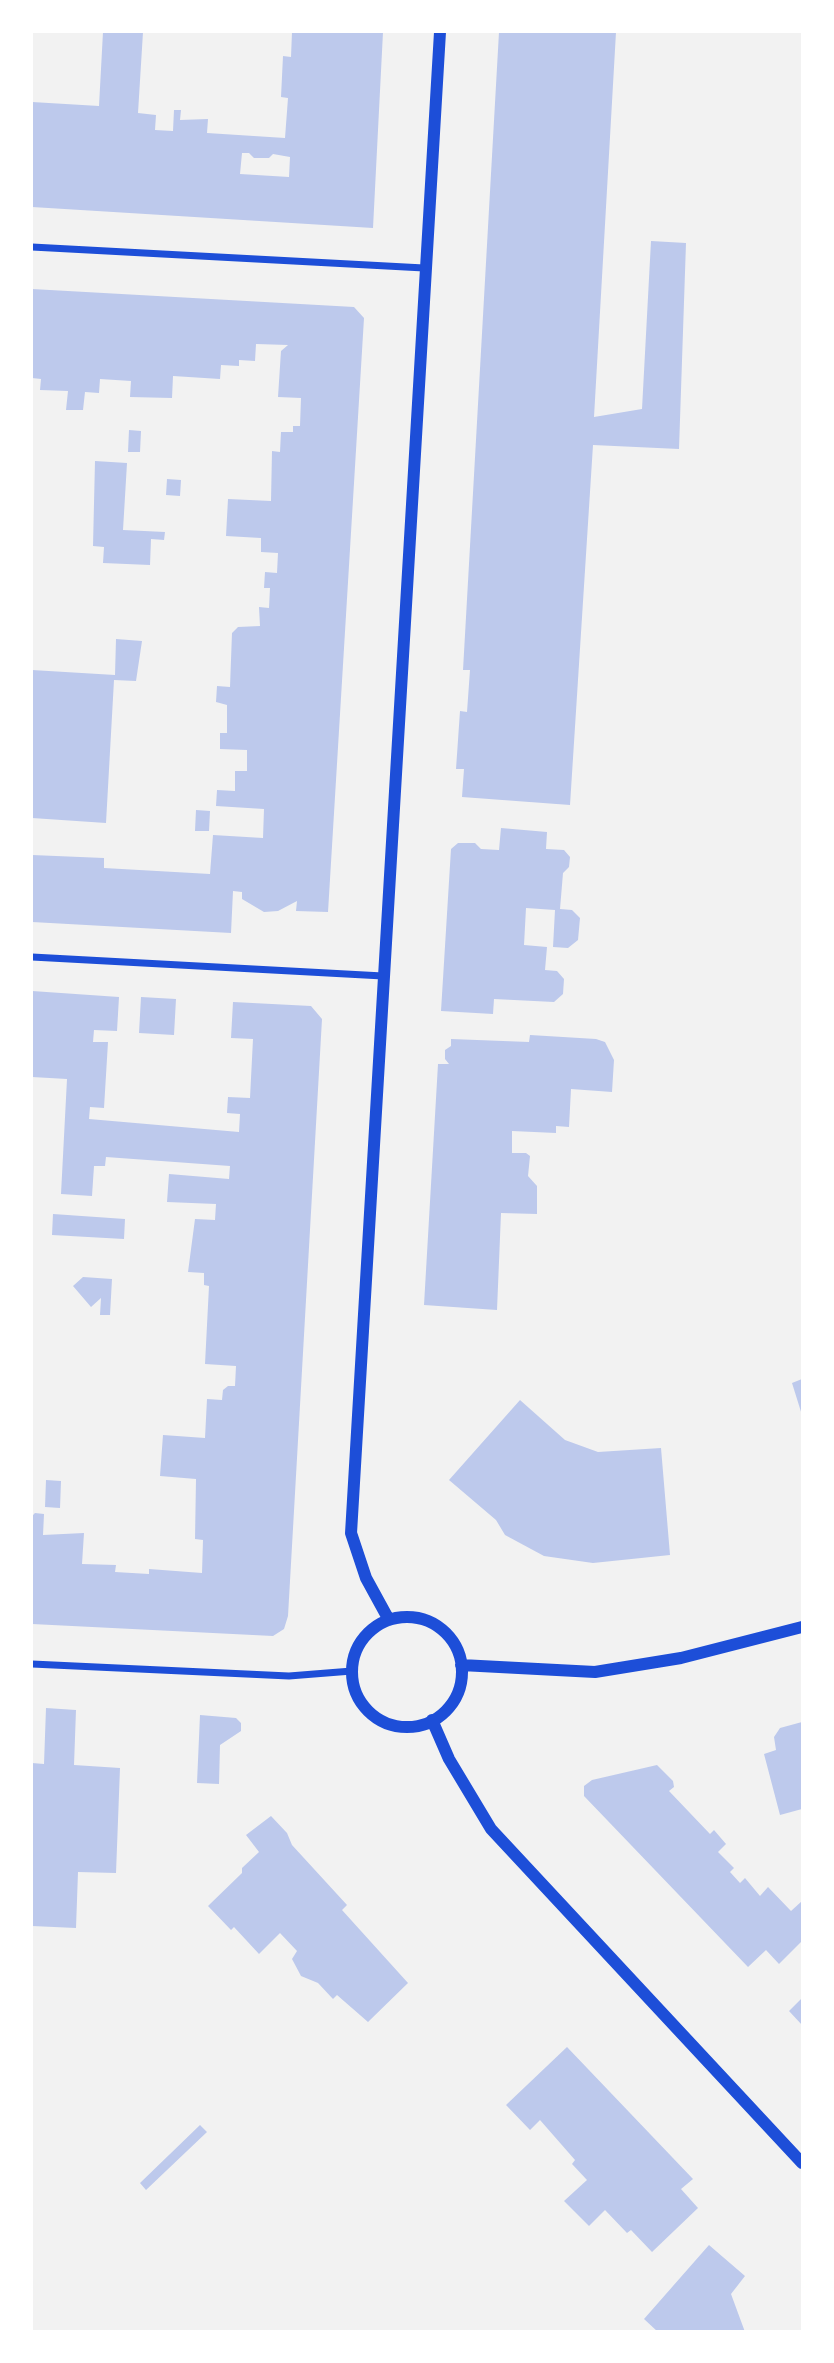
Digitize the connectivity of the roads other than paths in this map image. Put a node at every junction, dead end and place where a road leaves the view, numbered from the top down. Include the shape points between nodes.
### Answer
1 (440, 32) edge
2 (32, 247) edge
3 (424, 268) junction
4 (32, 957) edge
5 (383, 976) junction
6 (389, 1620) junction
7 (803, 1627) edge
8 (32, 1664) edge
9 (461, 1665) junction
10 (352, 1671) junction
11 (432, 1720) junction
12 (803, 2163) edge

1 - 3 street
2 - 3 street
3 - 5 street
4 - 5 street
5 - 6 street via 351,1533 366,1578
6 - 9 street via 417,1618 442,1629
6 - 10 street via 362,1640
7 - 9 street via 681,1658 595,1672
8 - 10 street via 289,1676
9 - 11 street via 455,1697 446,1711
10 - 11 street via 355,1690 378,1719 414,1727
11 - 12 street via 449,1759 491,1829

